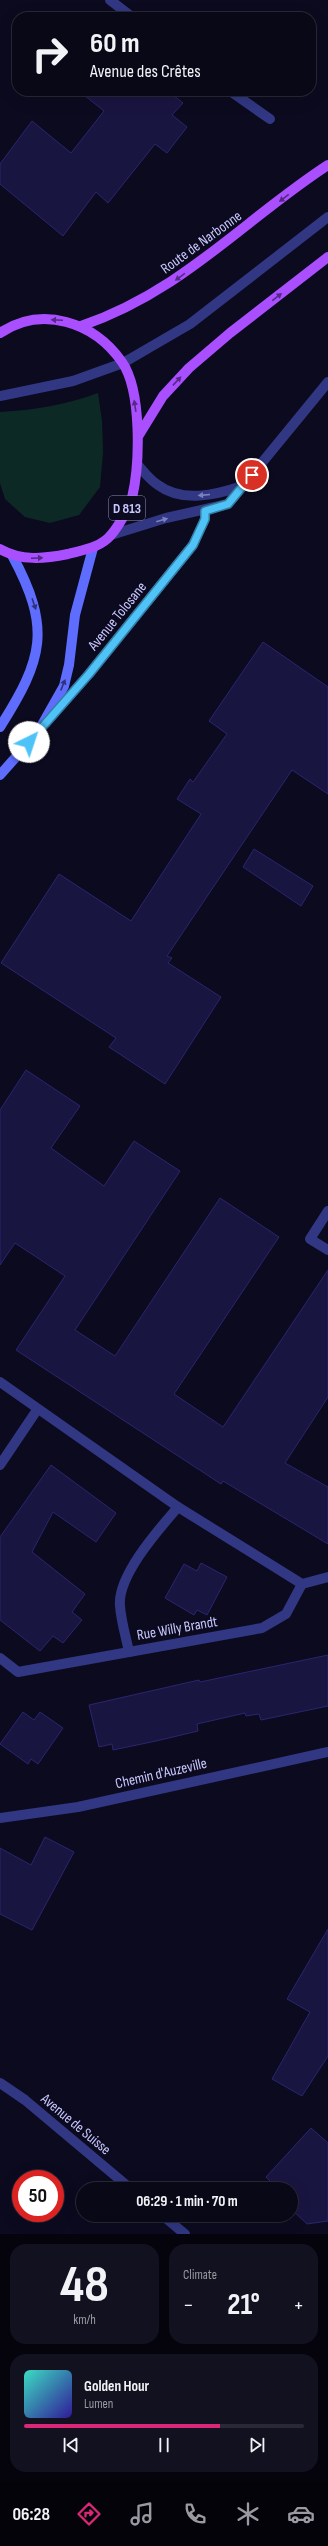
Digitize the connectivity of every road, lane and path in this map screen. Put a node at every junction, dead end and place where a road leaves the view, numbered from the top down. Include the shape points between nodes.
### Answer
1 (110, 0) edge
2 (126, 12) edge
3 (237, 96) edge
4 (270, 120) dead end
5 (328, 165) edge
6 (328, 216) edge
7 (328, 257) edge
8 (81, 326) junction
9 (0, 333) edge
10 (123, 363) junction
11 (328, 382) edge
12 (0, 396) edge
13 (139, 435) junction
14 (138, 465) junction
15 (242, 486) junction
16 (205, 511) junction
17 (111, 535) junction
18 (93, 548) junction
19 (0, 549) edge
20 (12, 556) junction
21 (0, 727) edge
22 (38, 732) junction
23 (0, 775) edge
24 (328, 1211) edge
25 (328, 1250) edge
26 (0, 1382) edge
27 (38, 1410) junction
28 (0, 1465) edge
29 (178, 1507) junction
30 (328, 1577) edge
31 (302, 1584) junction
32 (129, 1652) junction
33 (0, 1658) edge
34 (328, 1752) edge
35 (0, 1818) edge
36 (0, 2084) edge
37 (123, 2182) edge
38 (170, 2222) edge
39 (185, 2234) edge

1 - 2 street
3 - 4 street
5 -> 8 main road, Route de Narbonne via 169,285 116,314
6 - 10 street via 190,324
13 -> 7 main road, D 813 via 163,396 189,368
8 -> 9 main road, D 813 via 66,320 43,320 11,326
8 - 10 main road, D 813 via 108,346
10 - 12 street via 73,381
13 -> 10 main road, D 813 via 133,395
11 - 15 street
13 - 14 main road, D 813
15 -> 14 street via 203,496 170,492 158,485
14 - 17 main road, D 813 via 132,500
15 - 16 street via 228,504
17 -> 16 street via 166,518
16 - 22 street, Avenue Tolosane via 205,519 193,545 89,674
17 - 18 main road, D 813
20 -> 18 main road, D 813 via 42,558
22 -> 18 main road, Avenue Tolosane via 64,686 70,665 75,615
19 - 20 main road, D 813
20 -> 21 main road via 26,582 36,612 38,640 32,672
22 - 23 main road, Avenue Tolosane
24 - 25 street via 310,1239
26 - 27 street
27 - 28 street
27 - 29 street
29 - 31 street
29 - 32 street, Rue Willy Brandt via 158,1529 131,1570 121,1592 120,1606
30 - 31 street
31 - 32 street, Rue Willy Brandt via 286,1614 262,1628
32 - 33 street via 18,1672
34 - 35 street, Chemin d'Auzeville via 78,1807
36 - 37 street, Avenue de Suisse via 25,2100
38 - 39 street

